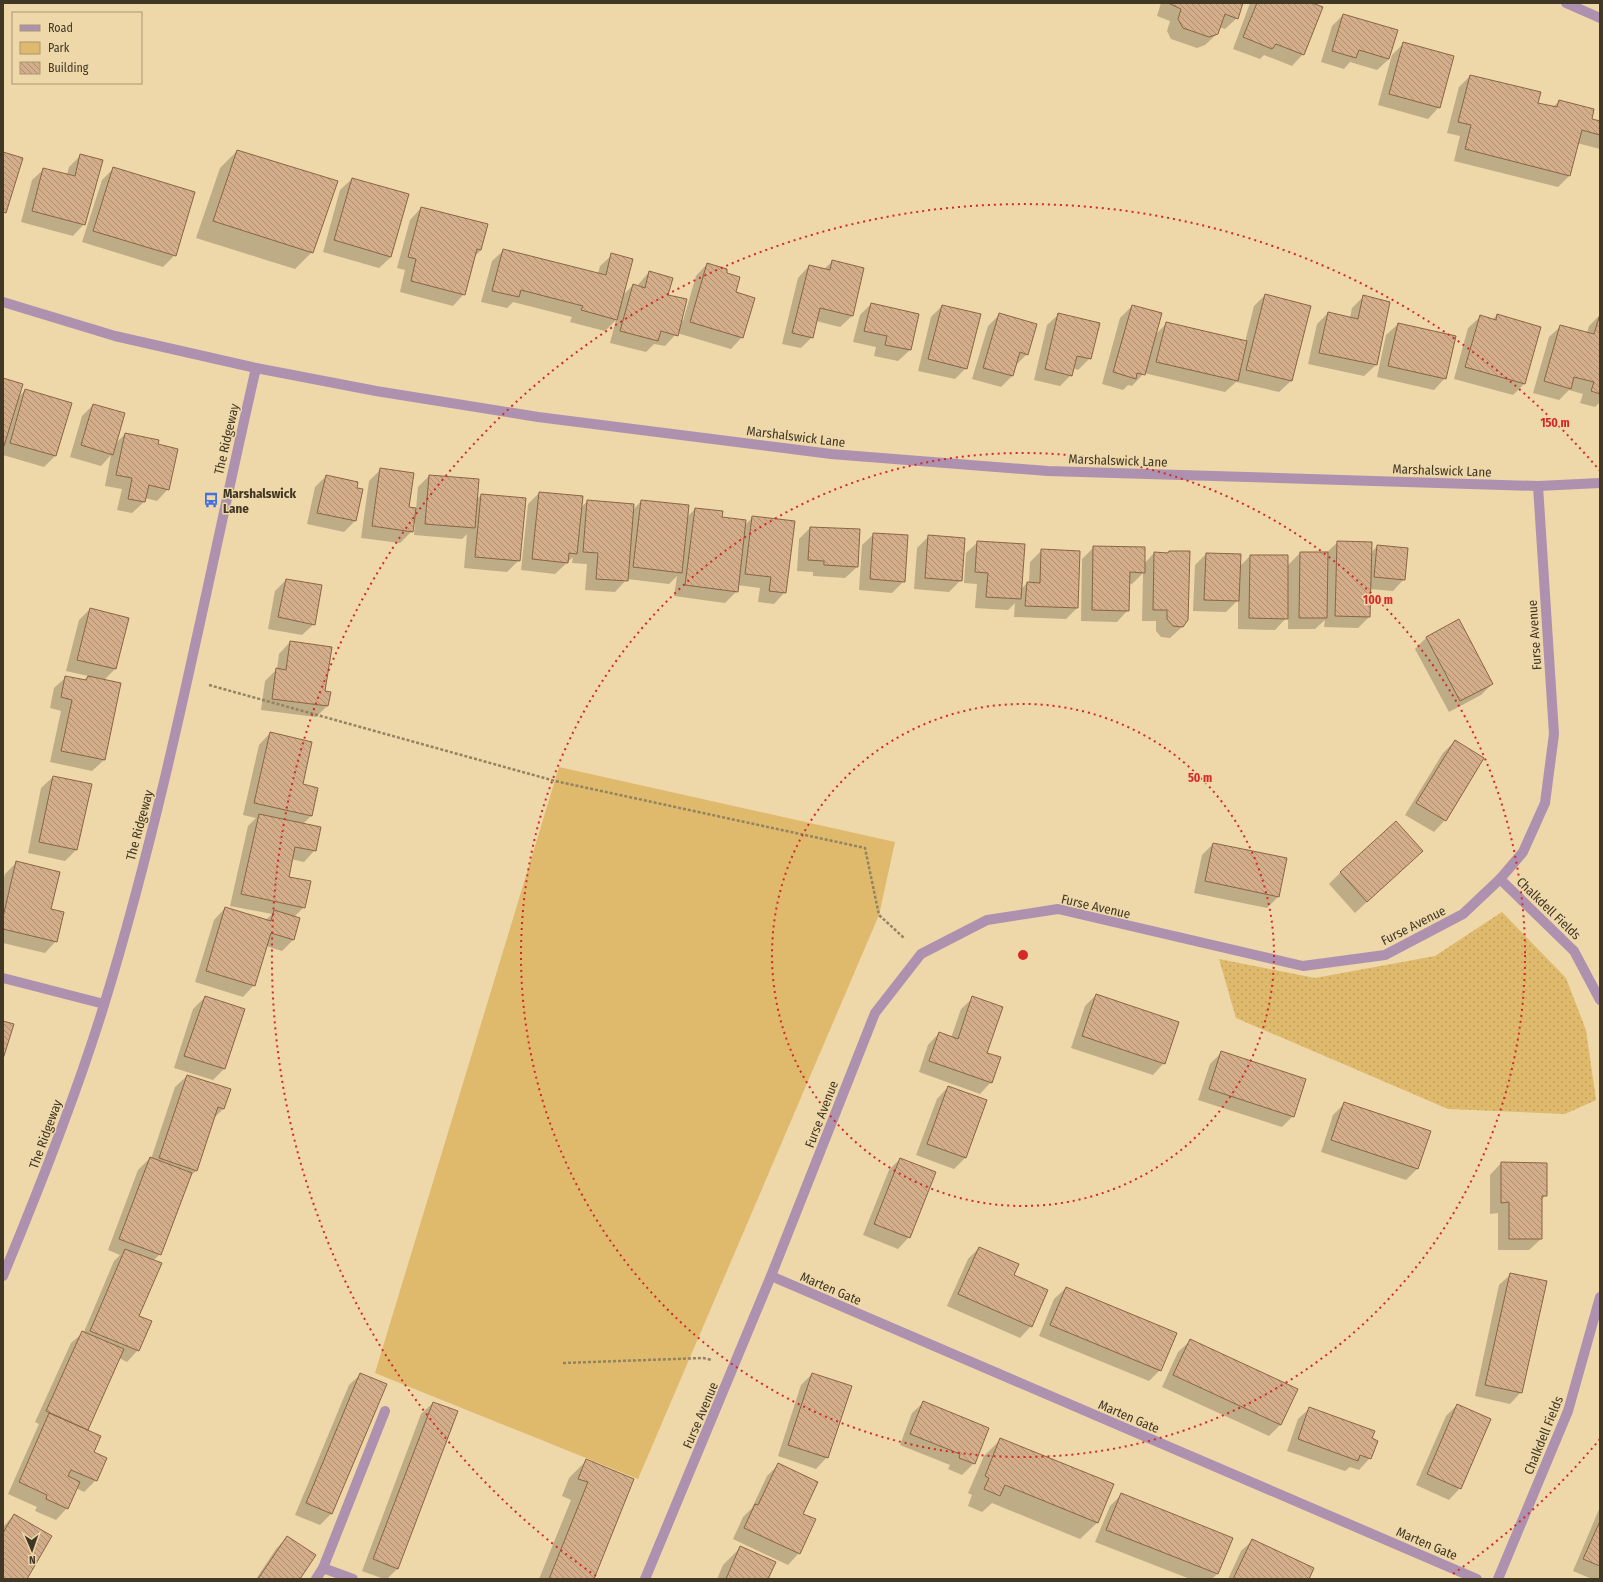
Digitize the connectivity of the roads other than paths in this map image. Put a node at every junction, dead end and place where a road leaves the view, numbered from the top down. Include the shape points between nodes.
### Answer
1 (1566, 3) edge
2 (1600, 18) edge
3 (3, 302) edge
4 (256, 368) junction
5 (1600, 483) edge
6 (1538, 486) junction
7 (1500, 879) junction
8 (3, 978) edge
9 (1600, 1000) edge
10 (104, 1004) junction
11 (3, 1276) edge
12 (771, 1276) junction
13 (1600, 1297) edge
14 (385, 1411) dead end
15 (323, 1568) junction
16 (316, 1579) edge
17 (353, 1579) edge
18 (645, 1579) edge
19 (1477, 1579) edge
20 (1498, 1579) edge

1 - 2 street
3 - 4 street, Marshalswick Lane via 115,336
4 - 6 street, Marshalswick Lane via 376,391 538,417 831,454 1048,471
4 - 10 street, The Ridgeway via 156,816
5 - 6 street, Marshalswick Lane
6 - 7 street, Furse Avenue via 1554,734 1545,803 1523,852
7 - 9 street, Chalkdell Fields via 1574,951
7 - 12 street, Furse Avenue via 1463,914 1385,955 1304,966 1058,909 987,920 921,954 874,1013
8 - 10 street
10 - 11 street, The Ridgeway via 32,1206
12 - 18 street, Furse Avenue
12 - 19 street, Marten Gate
13 - 20 street, Chalkdell Fields via 1568,1411
14 - 15 street
15 - 16 street
15 - 17 street

